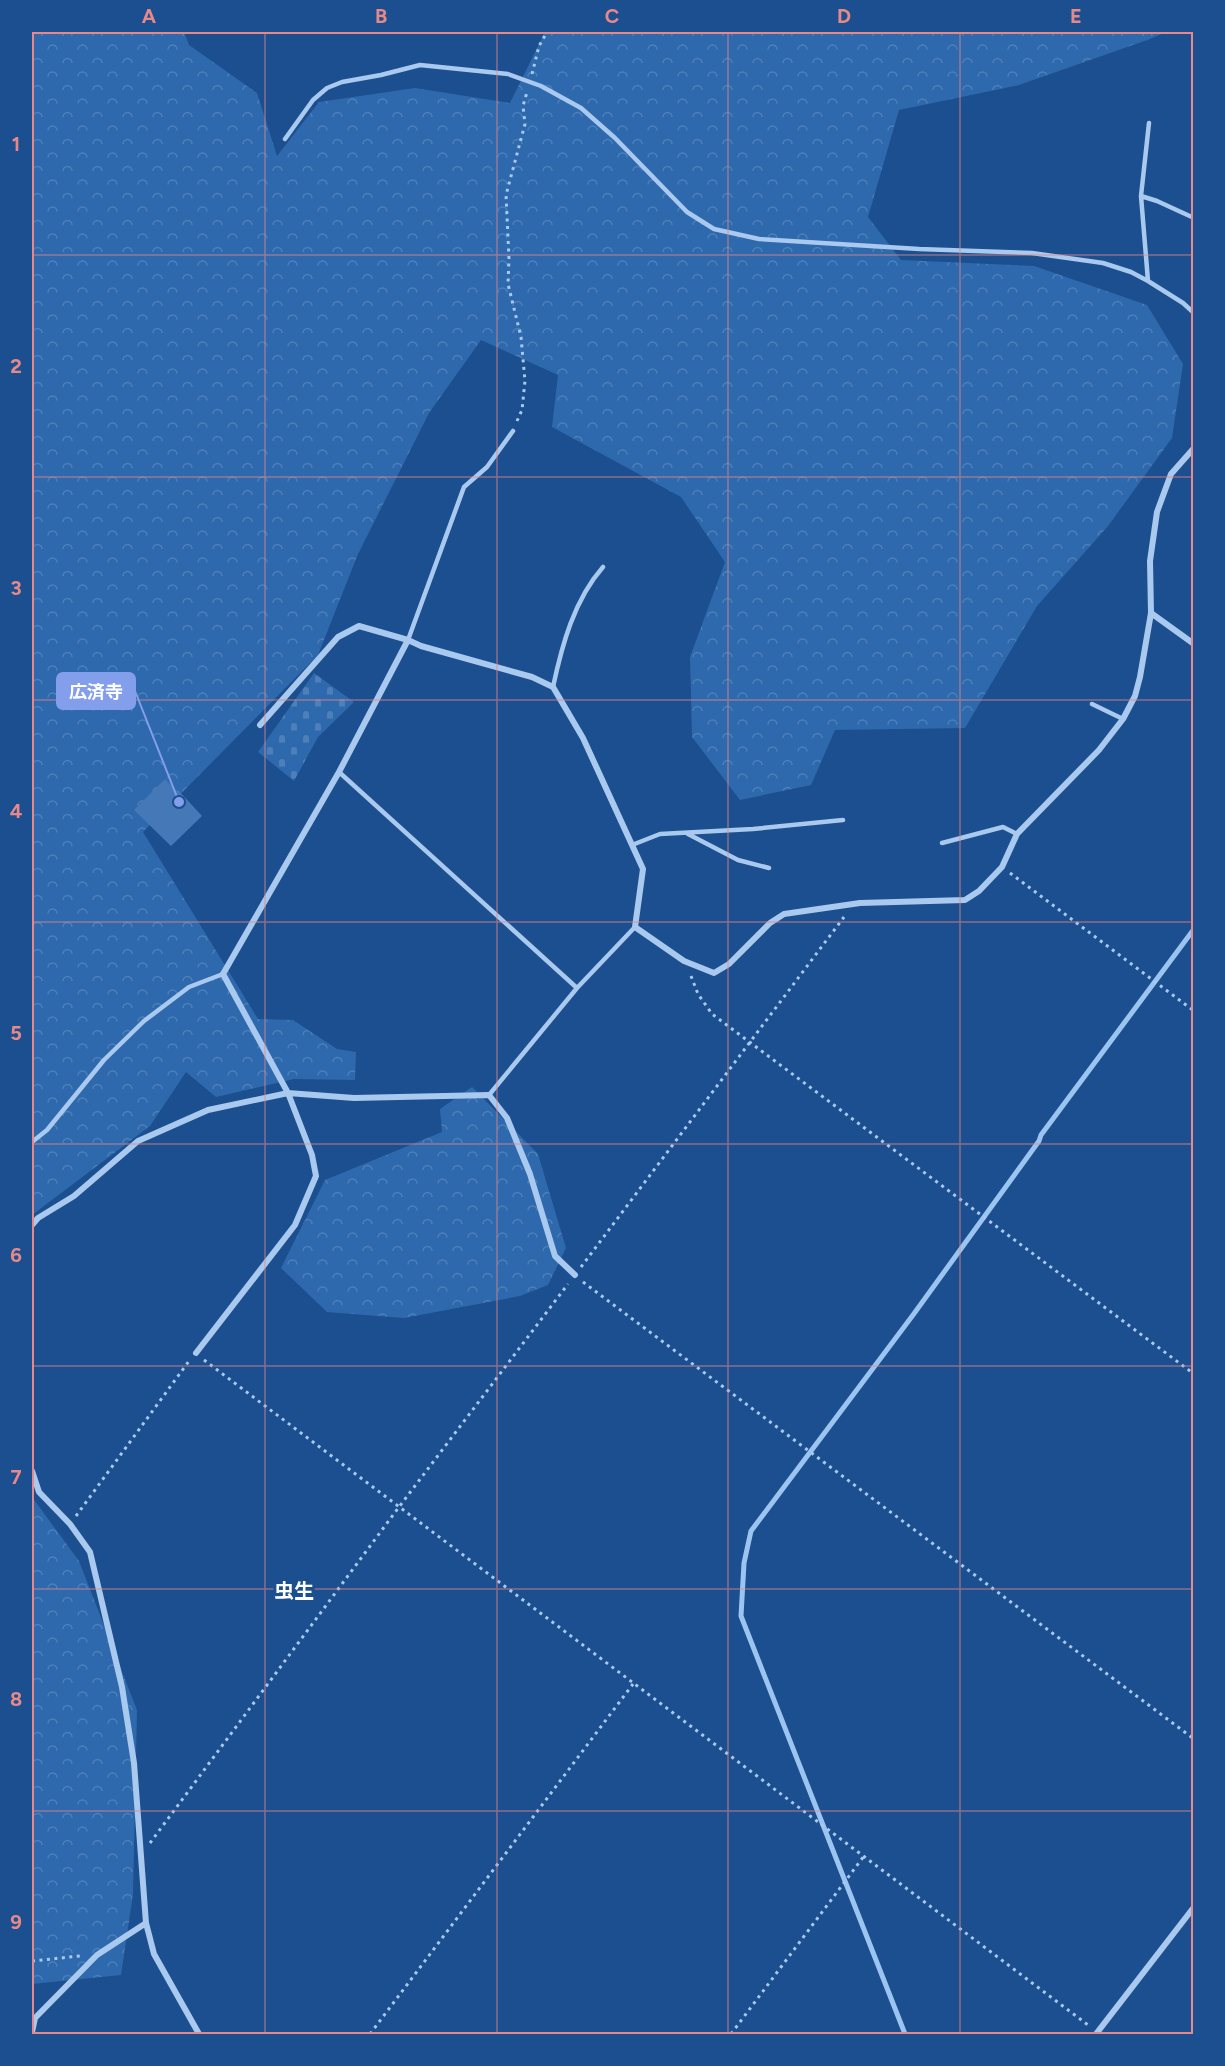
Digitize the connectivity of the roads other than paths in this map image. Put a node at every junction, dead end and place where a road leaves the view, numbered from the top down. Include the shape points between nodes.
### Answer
1 (1149, 123) dead end
2 (285, 139) dead end
3 (1141, 196) junction
4 (1194, 218) edge
5 (1148, 281) junction
6 (1194, 313) edge
7 (513, 431) road end
8 (1194, 448) edge
9 (603, 567) dead end
10 (1150, 614) junction
11 (408, 640) junction
12 (1194, 644) edge
13 (553, 687) junction
14 (1092, 704) dead end
15 (1123, 719) junction
16 (260, 725) dead end
17 (339, 772) junction
18 (843, 820) dead end
19 (686, 833) junction
20 (1017, 834) junction
21 (942, 843) dead end
22 (632, 844) junction
23 (769, 868) dead end
24 (634, 927) junction
25 (223, 974) junction
26 (578, 988) junction
27 (288, 1093) junction
28 (489, 1095) junction
29 (32, 1142) edge
30 (32, 1225) edge
31 (575, 1275) road end
32 (196, 1353) road end
33 (32, 1471) edge
34 (1194, 1907) edge
35 (146, 1923) junction
36 (32, 2032) edge
37 (1097, 2033) edge
38 (199, 2034) edge

1 - 3 lane
2 - 5 lane via 313,100 342,82 420,65 508,74 581,108 687,212 714,229 759,239 1032,253 1103,264
3 - 4 lane
3 - 5 lane
5 - 6 lane
7 - 11 lane via 487,467 464,488
8 - 10 street via 1172,474 1157,513 1150,561
9 - 13 lane via 575,612 561,646
10 - 12 street
10 - 15 street via 1140,677
11 - 13 street via 532,677
11 - 16 street via 359,626 338,637
11 - 17 street
13 - 22 street via 583,738
14 - 15 lane
15 - 20 street via 1099,750
17 - 25 street
17 - 26 lane
18 - 19 lane
19 - 22 lane via 660,834
19 - 23 lane via 738,860
20 - 21 lane via 1003,826
20 - 24 street via 1002,867 980,891 965,900 854,904 784,914 714,973 684,960
22 - 24 street via 643,869
24 - 26 lane
25 - 27 street
25 - 29 lane via 189,987 144,1021
26 - 28 lane
27 - 28 street via 354,1098
27 - 30 street via 208,1110 138,1141 74,1196
27 - 32 street via 316,1176 295,1225
28 - 31 street via 507,1118 526,1162 555,1256
33 - 35 street via 39,1492 90,1552 122,1687 134,1763
34 - 37 street
35 - 36 street via 97,1955 35,2018
35 - 38 street via 154,1954

